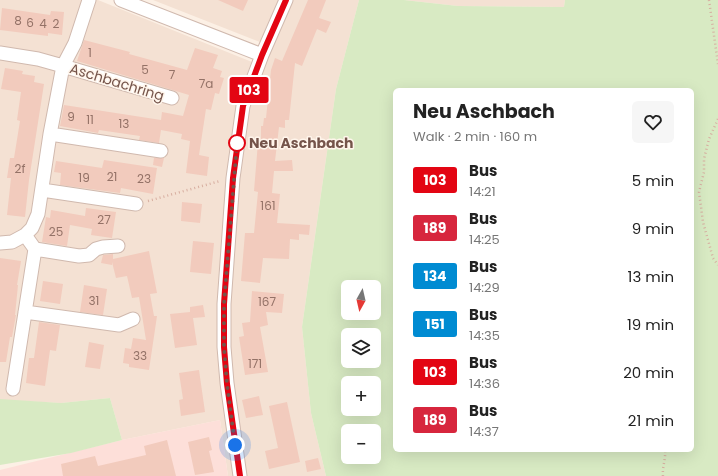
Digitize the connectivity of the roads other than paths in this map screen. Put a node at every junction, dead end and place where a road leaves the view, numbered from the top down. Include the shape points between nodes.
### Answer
1 (89, 0) edge
2 (121, 0) edge
3 (286, 0) edge
4 (0, 53) edge
5 (262, 55) junction
6 (63, 66) junction
7 (172, 98) dead end
8 (50, 134) junction
9 (161, 150) dead end
10 (42, 190) junction
11 (136, 204) road end
12 (25, 235) junction
13 (0, 243) edge
14 (118, 246) dead end
15 (35, 249) junction
16 (25, 312) junction
17 (133, 319) dead end
18 (13, 389) dead end
19 (240, 476) edge

1 - 6 street, Aschbachring via 75,43
2 - 5 street
3 - 5 street
4 - 6 street, Aschbachring
5 - 19 street via 243,106 233,178 224,304 227,384
6 - 7 street, Aschbachring
6 - 8 street, Aschbachring
8 - 9 street
8 - 10 street, Aschbachring
10 - 11 street
10 - 12 street, Aschbachring via 38,214 32,228
12 - 13 street via 12,242
12 - 15 street
14 - 15 street via 103,247 89,255 79,256
15 - 16 street
16 - 17 street via 119,325
16 - 18 street

